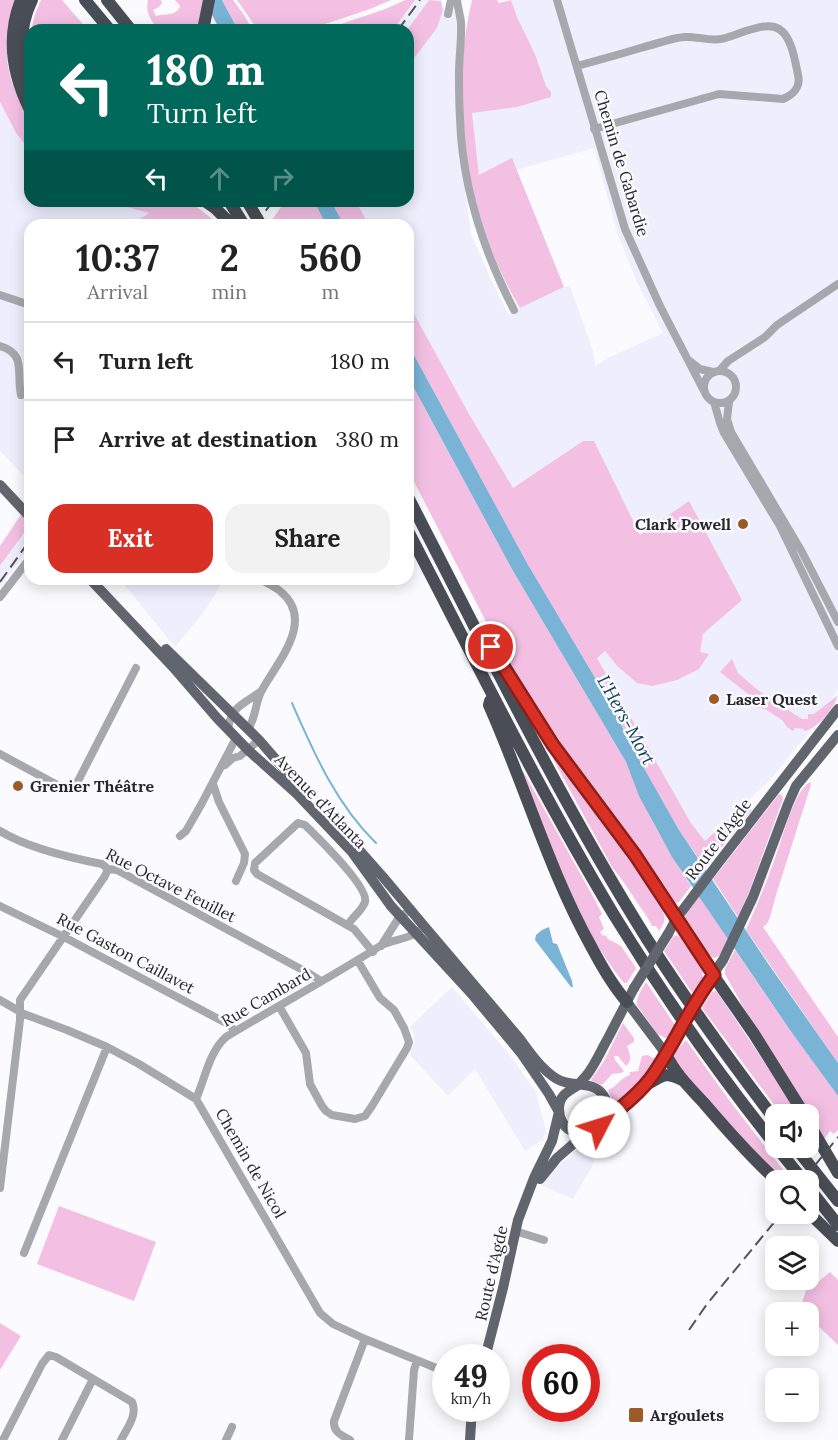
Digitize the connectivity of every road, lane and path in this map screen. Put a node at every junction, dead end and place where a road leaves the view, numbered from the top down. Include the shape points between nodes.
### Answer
1 (21, 0) edge
2 (32, 0) edge
3 (85, 0) edge
4 (107, 0) edge
5 (209, 0) edge
6 (451, 0) edge
7 (457, 0) edge
8 (557, 0) edge
9 (448, 14) dead end
10 (98, 15) junction
11 (100, 24) edge
12 (105, 24) edge
13 (126, 24) edge
14 (205, 24) edge
15 (577, 66) junction
16 (24, 69) edge
17 (24, 98) edge
18 (594, 129) junction
19 (214, 207) edge
20 (226, 219) edge
21 (838, 284) edge
22 (0, 295) edge
23 (24, 303) edge
24 (514, 310) dead end
25 (0, 346) edge
26 (740, 352) junction
27 (689, 360) junction
28 (717, 371) junction
29 (731, 375) junction
30 (704, 391) junction
31 (21, 395) dead end
32 (714, 402) junction
33 (729, 402) junction
34 (0, 476) edge
35 (0, 485) edge
36 (24, 505) edge
37 (24, 505) edge
38 (414, 508) edge
39 (414, 543) edge
40 (24, 566) edge
41 (96, 585) edge
42 (105, 585) edge
43 (270, 585) edge
44 (0, 597) edge
45 (461, 598) junction
46 (838, 622) edge
47 (838, 646) edge
48 (136, 668) dead end
49 (261, 692) junction
50 (492, 694) junction
51 (838, 709) edge
52 (233, 714) junction
53 (228, 729) junction
54 (248, 729) junction
55 (838, 735) edge
56 (236, 738) junction
57 (259, 740) junction
58 (248, 750) junction
59 (0, 754) edge
60 (221, 770) junction
61 (213, 784) junction
62 (0, 831) edge
63 (180, 836) dead end
64 (108, 869) junction
65 (236, 881) dead end
66 (0, 906) edge
67 (411, 909) junction
68 (401, 917) junction
69 (676, 919) junction
70 (348, 925) junction
71 (420, 930) junction
72 (64, 937) junction
73 (377, 949) junction
74 (358, 961) junction
75 (714, 975) junction
76 (321, 981) junction
77 (0, 1000) edge
78 (627, 1002) junction
79 (279, 1006) junction
80 (19, 1011) junction
81 (234, 1031) junction
82 (107, 1047) junction
83 (669, 1049) junction
84 (684, 1082) junction
85 (645, 1085) junction
86 (577, 1086) junction
87 (0, 1092) edge
88 (11, 1092) junction
89 (196, 1099) junction
90 (798, 1104) edge
91 (765, 1106) edge
92 (559, 1112) junction
93 (603, 1123) junction
94 (765, 1132) edge
95 (586, 1133) junction
96 (819, 1141) edge
97 (785, 1158) edge
98 (804, 1158) edge
99 (765, 1170) edge
100 (795, 1170) edge
101 (838, 1173) edge
102 (0, 1188) edge
103 (527, 1196) junction
104 (819, 1201) edge
105 (838, 1201) edge
106 (819, 1222) edge
107 (838, 1225) edge
108 (515, 1231) junction
109 (544, 1240) dead end
110 (838, 1240) edge
111 (24, 1253) dead end
112 (365, 1339) junction
113 (489, 1344) edge
114 (417, 1361) junction
115 (432, 1367) edge
116 (93, 1379) junction
117 (471, 1422) edge
118 (232, 1427) dead end
119 (3, 1440) edge
120 (62, 1440) edge
121 (121, 1440) edge
122 (226, 1440) edge
123 (350, 1440) edge
124 (409, 1440) edge
125 (470, 1440) edge

1 - 17 highway via 12,48
2 - 16 highway via 24,21
3 - 10 highway
4 - 13 highway
5 - 14 highway
6 - 9 street
7 - 24 street via 461,22 461,149 479,228
8 - 15 street, Chemin de Gabardie
10 - 11 highway
10 - 12 highway
15 - 18 street, Chemin de Gabardie
15 - 18 street via 682,37 720,39 772,26 787,37 799,78 796,90 783,99 719,94
18 - 27 street, Chemin de Gabardie via 627,236
19 - 20 highway
21 - 26 street
22 - 23 street
25 - 31 street via 18,358
26 - 28 street
26 - 29 street via 732,363
27 - 28 street via 700,369
27 - 30 street, Chemin de Gabardie
28 - 29 street
28 - 30 street via 706,378
29 - 33 street via 737,388
30 - 32 street
32 - 33 street
32 - 47 street via 724,432 780,526
33 - 46 street via 727,419 731,432
34 - 36 main road
35 - 37 main road
38 - 45 highway
39 - 50 highway
40 - 44 street
41 - 53 main road, Avenue d'Atlanta
42 - 52 main road, Avenue d'Atlanta
43 - 49 street via 287,599 296,620 293,636
45 - 69 highway via 553,745 635,855
45 - 91 highway via 551,773 625,903 693,1009
48 - 59 street via 73,786 61,787
49 - 52 street via 242,703
49 - 54 street
50 - 78 highway via 489,705 546,852 581,928
50 - 94 highway via 572,843 637,951 701,1047
51 - 69 main road, Route d'Agde
52 - 53 street
52 - 54 main road, Avenue d'Atlanta
53 - 56 main road, Avenue d'Atlanta
54 - 56 main road
54 - 57 main road, Avenue d'Atlanta
55 - 75 main road via 796,786 753,897
56 - 58 main road, Avenue d'Atlanta
56 - 60 street
57 - 58 street
57 - 67 main road, Avenue d'Atlanta
58 - 60 street
58 - 68 main road, Avenue d'Atlanta via 352,852
60 - 61 street
61 - 63 street
61 - 65 street via 245,854
62 - 64 street, Rue Octave Feuillet
64 - 72 street
64 - 76 street, Rue Octave Feuillet
66 - 72 street, Rue Gaston Caillavet
67 - 68 street, Rue Cambard
67 - 71 main road, Avenue d'Atlanta
68 - 71 main road, Avenue d'Atlanta
68 - 73 street, Rue Cambard
69 - 75 main road
69 - 78 main road, Route d'Agde, bridge
70 - 70 street via 254,870 255,863 298,823 305,825 346,868 364,894 364,903
70 - 73 street
71 - 73 street, Rue Cambard
71 - 86 main road, Avenue d'Atlanta via 556,1078
71 - 92 main road, Avenue d'Atlanta via 521,1053
72 - 80 street via 20,1000
72 - 81 street, Rue Gaston Caillavet via 226,1023
73 - 74 street, Rue Cambard
74 - 76 street, Rue Cambard
74 - 79 street via 380,998 394,1010 409,1042 365,1116 355,1119 332,1115 322,1106 310,1084 306,1053
75 - 83 main road, bridge
75 - 90 highway
76 - 79 street, Rue Cambard
77 - 80 street, Chemin de Nicol
78 - 83 main road
78 - 86 main road, Route d'Agde via 592,1068
79 - 81 street, Rue Cambard
80 - 82 street, Chemin de Nicol
80 - 88 street
81 - 89 street, Rue Cambard via 219,1043
82 - 89 street, Chemin de Nicol
82 - 111 street
83 - 84 highway via 671,1064
83 - 85 main road
84 - 85 highway via 665,1075
84 - 99 highway
85 - 93 main road
86 - 92 main road via 562,1097
86 - 93 main road via 589,1085 603,1095 608,1106
87 - 88 street
88 - 102 street
89 - 112 street, Chemin de Nicol via 315,1306 333,1324
92 - 95 main road via 570,1130
92 - 103 main road, Route d'Agde via 552,1141
93 - 95 main road
95 - 103 main road, Route d'Agde via 547,1168
96 - 101 highway
97 - 100 highway
98 - 105 highway
103 - 108 main road, Route d'Agde
104 - 107 highway
106 - 110 highway
108 - 109 street
108 - 113 main road, Route d'Agde
112 - 114 street, Chemin de Nicol
112 - 123 street via 334,1421 337,1432
114 - 115 street, Chemin de Nicol
114 - 124 street
116 - 119 street via 49,1356
116 - 120 street
116 - 121 street via 132,1402 134,1414
117 - 125 main road
118 - 122 street

